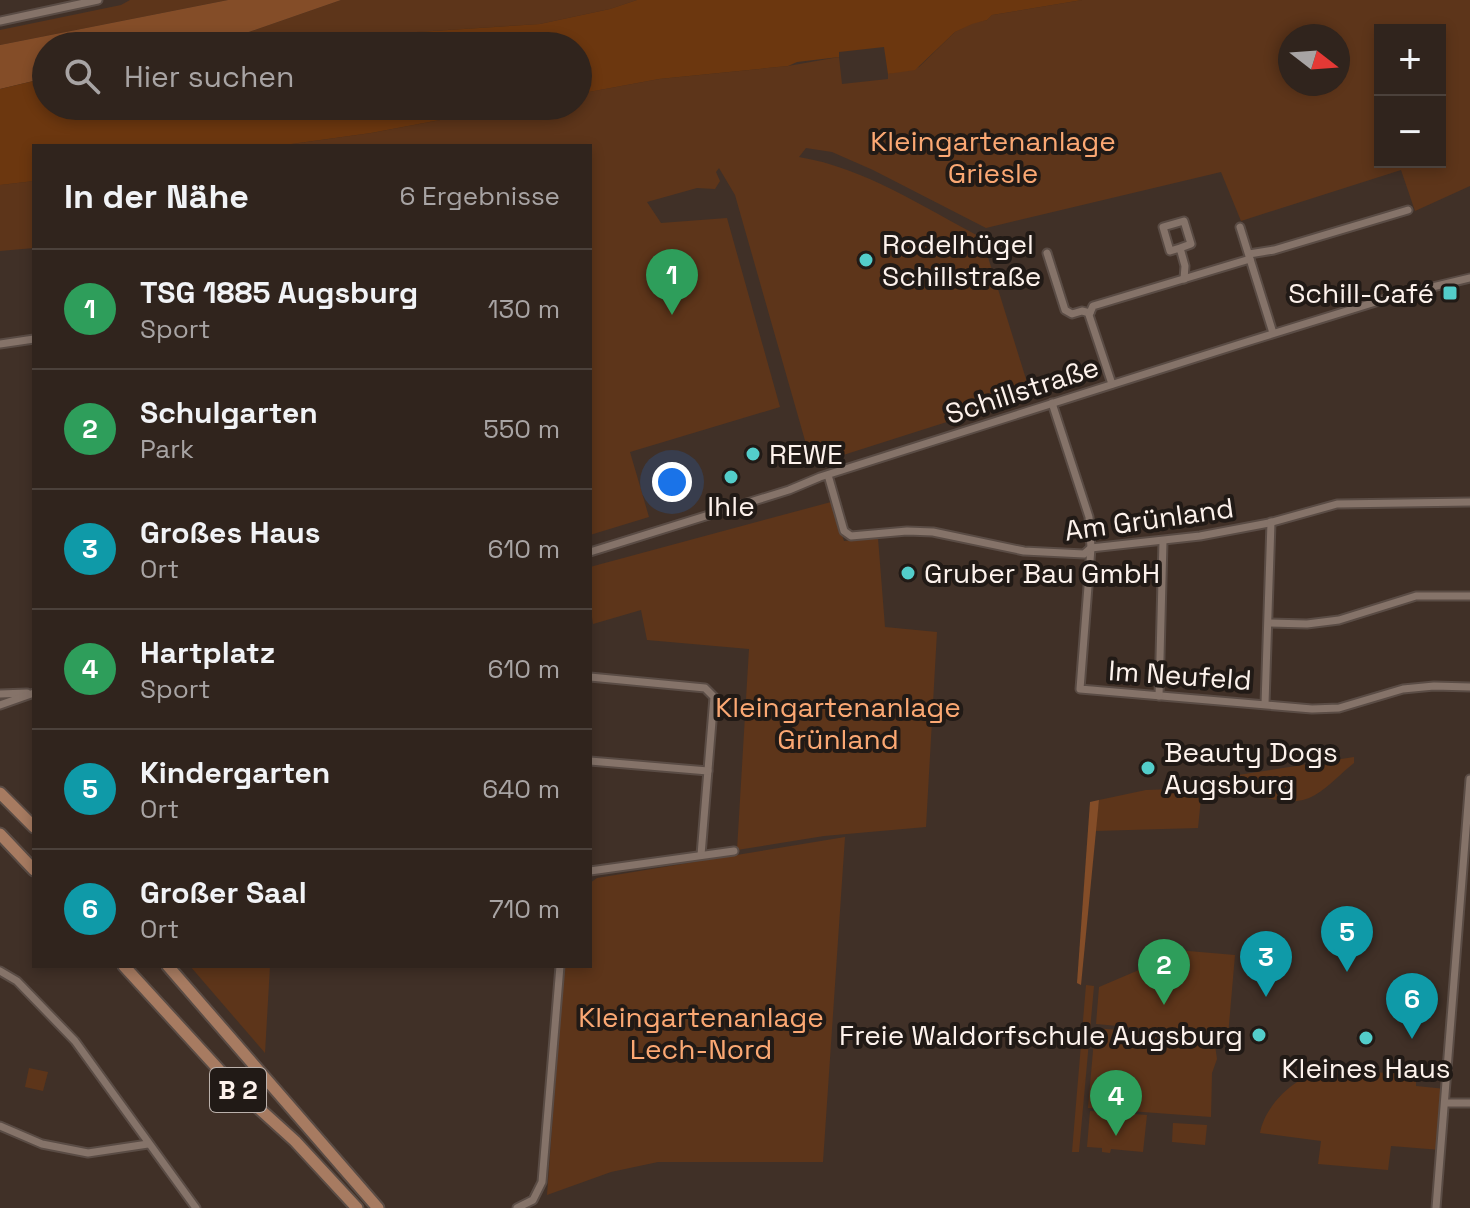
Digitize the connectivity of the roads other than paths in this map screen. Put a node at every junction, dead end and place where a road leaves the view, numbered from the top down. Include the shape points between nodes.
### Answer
1 (98, 0) edge
2 (0, 21) edge
3 (1408, 210) dead end
4 (1240, 227) dead end
5 (1180, 250) junction
6 (1047, 253) dead end
7 (1249, 257) junction
8 (1470, 278) edge
9 (1184, 279) junction
10 (1090, 313) junction
11 (1273, 333) junction
12 (32, 339) edge
13 (0, 344) edge
14 (1112, 384) junction
15 (1052, 403) junction
16 (828, 475) junction
17 (1470, 502) edge
18 (1271, 522) junction
19 (1163, 541) junction
20 (1091, 548) junction
21 (592, 551) edge
22 (1470, 596) edge
23 (1269, 623) junction
24 (592, 677) edge
25 (1470, 687) edge
26 (32, 693) edge
27 (0, 694) edge
28 (32, 694) edge
29 (1159, 696) junction
30 (1265, 704) junction
31 (0, 705) edge
32 (592, 761) edge
33 (708, 771) junction
34 (1470, 779) edge
35 (0, 793) edge
36 (32, 825) edge
37 (0, 834) edge
38 (734, 851) dead end
39 (701, 855) junction
40 (32, 868) edge
41 (592, 871) edge
42 (126, 968) edge
43 (170, 968) edge
44 (560, 968) edge
45 (0, 971) edge
46 (1445, 1103) junction
47 (1470, 1103) edge
48 (0, 1126) edge
49 (148, 1144) junction
50 (196, 1208) edge
51 (357, 1208) edge
52 (378, 1208) edge
53 (517, 1208) edge
54 (1436, 1208) edge

1 - 2 street
3 - 7 street
4 - 7 street
5 - 5 street via 1191,244 1184,221 1163,227 1170,251
5 - 9 street
6 - 10 street via 1065,310
7 - 9 street
7 - 11 street
8 - 11 street, Schillstraße
9 - 10 street via 1093,306
10 - 14 street
11 - 14 street, Schillstraße
12 - 13 street
14 - 15 street, Schillstraße
15 - 16 street, Schillstraße
15 - 20 street, Im Neufeld via 1089,517
16 - 20 street, Am Grünland via 844,531 851,536 933,532 1024,551 1084,554
16 - 21 street, Schillstraße
17 - 18 street, Am Grünland via 1337,504
18 - 19 street, Am Grünland
18 - 23 street
19 - 20 street, Am Grünland
19 - 29 street
20 - 29 street, Im Neufeld via 1080,689
22 - 23 street via 1416,596 1339,620
23 - 30 street
24 - 33 street via 710,690 714,697
25 - 30 street, Im Neufeld via 1403,689 1339,708
26 - 27 street
28 - 31 street
29 - 30 street, Im Neufeld
32 - 33 street
33 - 39 street
34 - 46 street
35 - 36 main road
37 - 40 main road
38 - 39 street
39 - 41 street
42 - 51 main road, B 2 via 232,1084
43 - 52 main road, B 2
44 - 53 street via 542,1182 533,1200
45 - 49 street via 17,981 75,1041
46 - 47 street
46 - 54 street
48 - 49 street via 59,1149 88,1153
49 - 50 street

